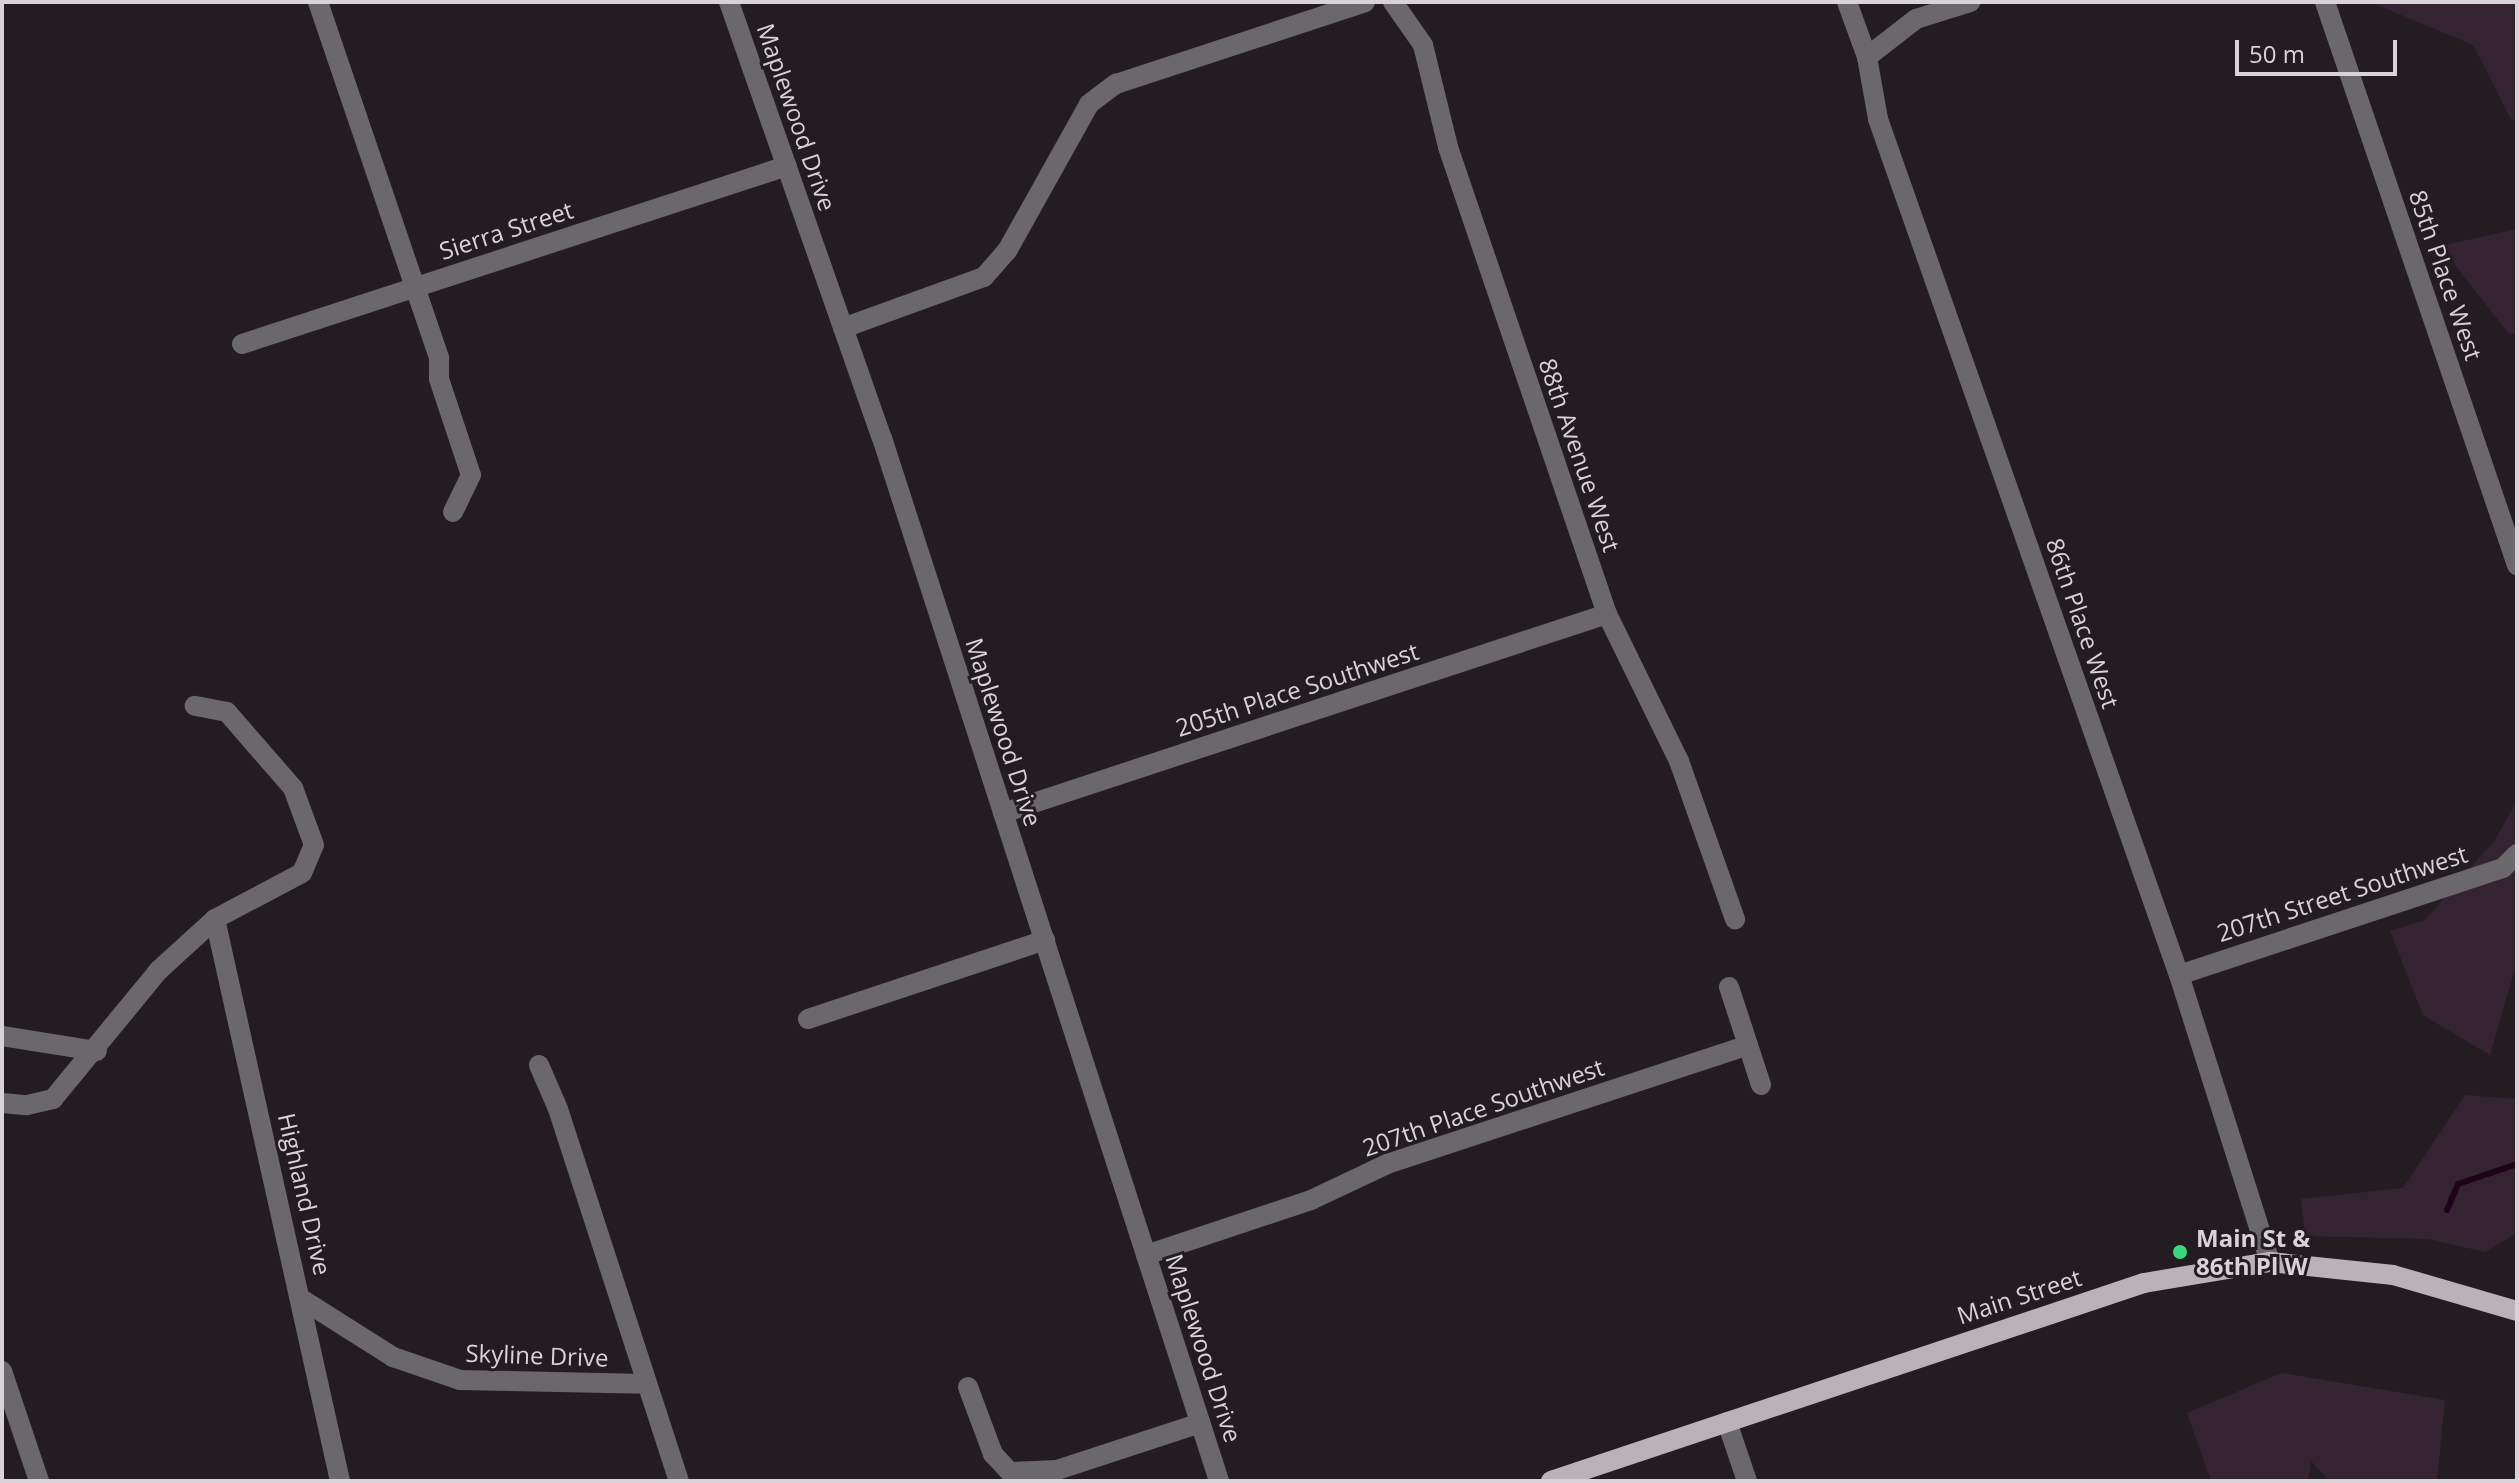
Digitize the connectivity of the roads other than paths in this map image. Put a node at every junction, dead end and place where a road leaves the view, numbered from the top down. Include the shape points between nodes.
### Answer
1 (318, 2) edge
2 (729, 2) edge
3 (1365, 2) edge
4 (1393, 2) edge
5 (1847, 2) edge
6 (1970, 2) edge
7 (2325, 2) edge
8 (1867, 57) junction
9 (787, 166) junction
10 (415, 287) junction
11 (843, 328) junction
12 (242, 344) dead end
13 (453, 512) dead end
14 (2517, 565) edge
15 (1607, 614) junction
16 (195, 706) dead end
17 (1003, 813) junction
18 (2517, 854) edge
19 (215, 919) junction
20 (1735, 919) dead end
21 (1045, 940) junction
22 (2179, 975) junction
23 (1729, 987) dead end
24 (808, 1019) dead end
25 (2, 1036) edge
26 (1748, 1045) junction
27 (97, 1051) junction
28 (539, 1065) dead end
29 (1761, 1085) dead end
30 (2, 1103) edge
31 (1146, 1255) junction
32 (2270, 1262) junction
33 (303, 1300) junction
34 (2517, 1311) edge
35 (2, 1371) edge
36 (645, 1384) junction
37 (968, 1387) dead end
38 (1727, 1422) junction
39 (1201, 1423) junction
40 (39, 1481) edge
41 (340, 1481) edge
42 (679, 1481) edge
43 (1219, 1481) edge
44 (1551, 1481) edge
45 (1747, 1481) edge

1 - 10 street
2 - 9 street, Maplewood Drive
3 - 11 street via 1116,84 1089,104 1007,251 984,277
4 - 15 street, 88th Avenue West via 1423,45 1448,147
5 - 8 street, 86th Place West
6 - 8 street via 1916,19
7 - 14 street, 85th Place West
8 - 22 street, 86th Place West via 1878,119
9 - 10 street, Sierra Street
9 - 11 street, Maplewood Drive
10 - 12 street, Sierra Street
10 - 13 street via 471,475
11 - 17 street, Maplewood Drive
15 - 17 street, 205th Place Southwest
15 - 20 street, 88th Avenue West via 1679,761
16 - 19 street via 227,712 293,788 314,845 302,873
17 - 21 street, Maplewood Drive
18 - 22 street, 207th Street Southwest via 2503,868
19 - 27 street via 158,971
19 - 33 street, Highland Drive
21 - 24 street
21 - 31 street, Maplewood Drive
22 - 32 street, 86th Place West
23 - 26 street
25 - 27 street
26 - 29 street
26 - 31 street, 207th Place Southwest via 1387,1164 1311,1200
27 - 30 street via 53,1099
28 - 36 street, Skyline Drive via 558,1109
31 - 39 street, Maplewood Drive
32 - 34 main road, Main Street via 2393,1275
32 - 38 main road, Main Street via 2144,1283
33 - 36 street, Skyline Drive via 393,1357 460,1380
33 - 41 street, Highland Drive
35 - 40 street
36 - 42 street, Skyline Drive
37 - 39 street via 993,1454 1010,1472 1057,1470
38 - 44 main road, Main Street
38 - 45 street
39 - 43 street, Maplewood Drive

